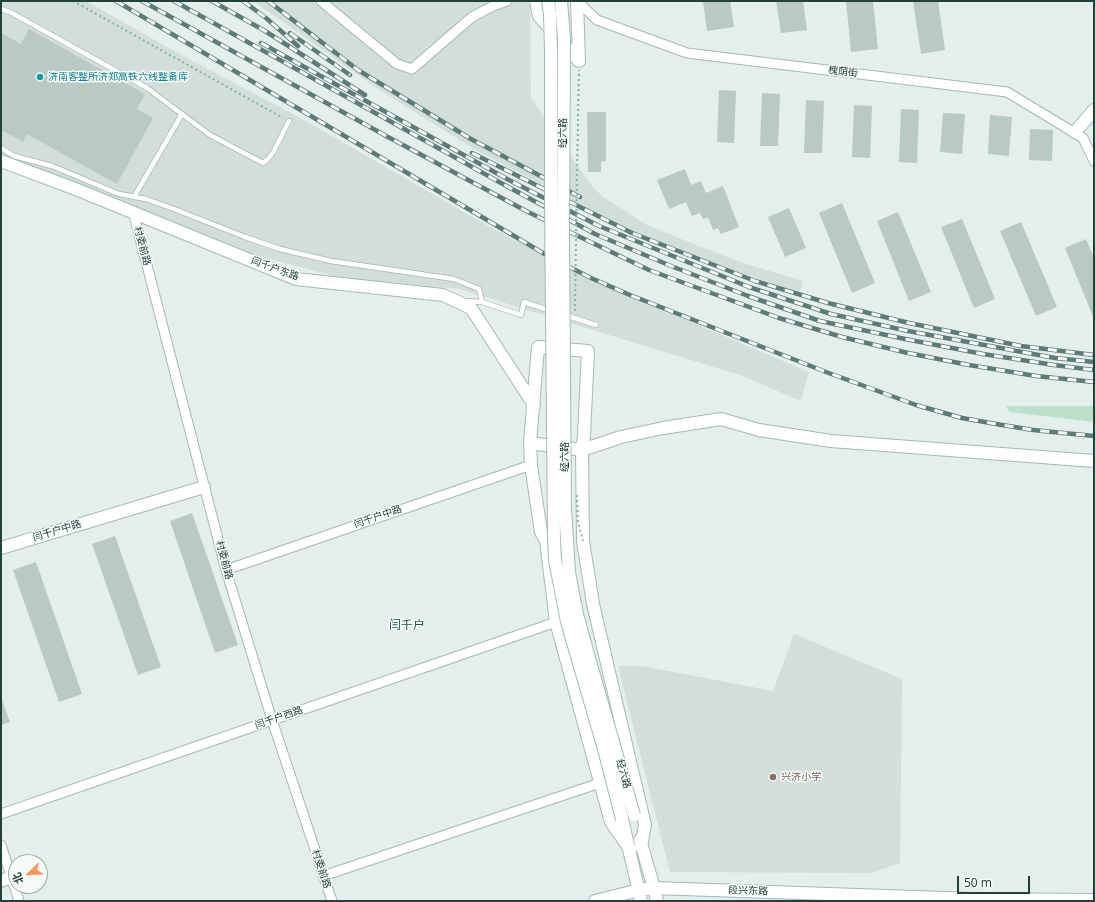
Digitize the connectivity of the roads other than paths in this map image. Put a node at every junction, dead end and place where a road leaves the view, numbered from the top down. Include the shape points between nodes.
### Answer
1 (320, 1) edge
2 (536, 1) edge
3 (548, 1) edge
4 (561, 1) edge
5 (577, 1) edge
6 (501, 2) edge
7 (1, 9) edge
8 (1094, 110) edge
9 (182, 114) junction
10 (289, 121) road end
11 (1075, 132) junction
12 (1, 148) edge
13 (1, 161) edge
14 (1094, 161) edge
15 (134, 197) junction
16 (138, 214) junction
17 (458, 302) junction
18 (482, 302) junction
19 (596, 325) dead end
20 (534, 405) junction
21 (530, 443) junction
22 (582, 450) junction
23 (1094, 461) edge
24 (531, 465) junction
25 (204, 487) junction
26 (1, 548) edge
27 (226, 570) junction
28 (556, 622) junction
29 (272, 720) junction
30 (600, 783) junction
31 (1, 814) edge
32 (1, 845) edge
33 (636, 848) junction
34 (323, 876) junction
35 (6, 879) edge
36 (654, 888) junction
37 (640, 895) edge
38 (1094, 900) edge
39 (19, 901) edge
40 (332, 901) edge
41 (595, 901) edge
42 (657, 901) edge

1 - 6 street via 397,64 412,69 472,17
2 - 5 main road via 539,16 579,61
3 - 33 main road, 经六路, bridge via 552,48 551,199 556,560 567,622 622,819
4 - 33 main road, 经六路, bridge via 564,38 565,508 569,572 577,614 634,815
5 - 11 street, 槐荫街 via 597,20 687,53 1007,92
7 - 9 lane via 147,88
8 - 11 main road
9 - 10 lane via 210,135 263,163 271,155
9 - 15 lane
11 - 14 street, 槐荫街 via 1083,138
12 - 15 lane via 14,156 52,166 119,194
13 - 16 main road, 闫千户东路
15 - 18 lane via 146,199 280,249 331,261 454,279 479,289
16 - 17 main road, 闫千户东路 via 296,279 444,295
16 - 25 street, 村委前路 via 135,219
17 - 18 lane
17 - 20 main road, 闫千户东路 via 471,308
18 - 19 lane via 521,315 524,302
20 - 21 main road
20 - 22 main road via 538,347 588,352
21 - 22 main road
21 - 24 main road
22 - 23 main road via 621,437 721,418 759,430 831,441
22 - 33 main road via 583,541 593,604 645,825
24 - 27 street, 闫千户中路
24 - 28 main road via 541,532 546,541
25 - 26 main road, 闫千户中路
25 - 27 street, 村委前路
27 - 29 street, 村委前路
28 - 29 street, 闫千户西路
28 - 30 main road
29 - 31 street, 闫千户西路
29 - 34 street, 村委前路
30 - 33 main road via 611,822
30 - 34 street
32 - 35 street
33 - 36 main road, 经六路
33 - 37 main road, 经六路
34 - 40 street, 村委前路
35 - 39 street
36 - 37 main road, 段兴东路
36 - 38 main road, 段兴东路
36 - 42 main road, 经六路
37 - 41 main road, 段兴东路

